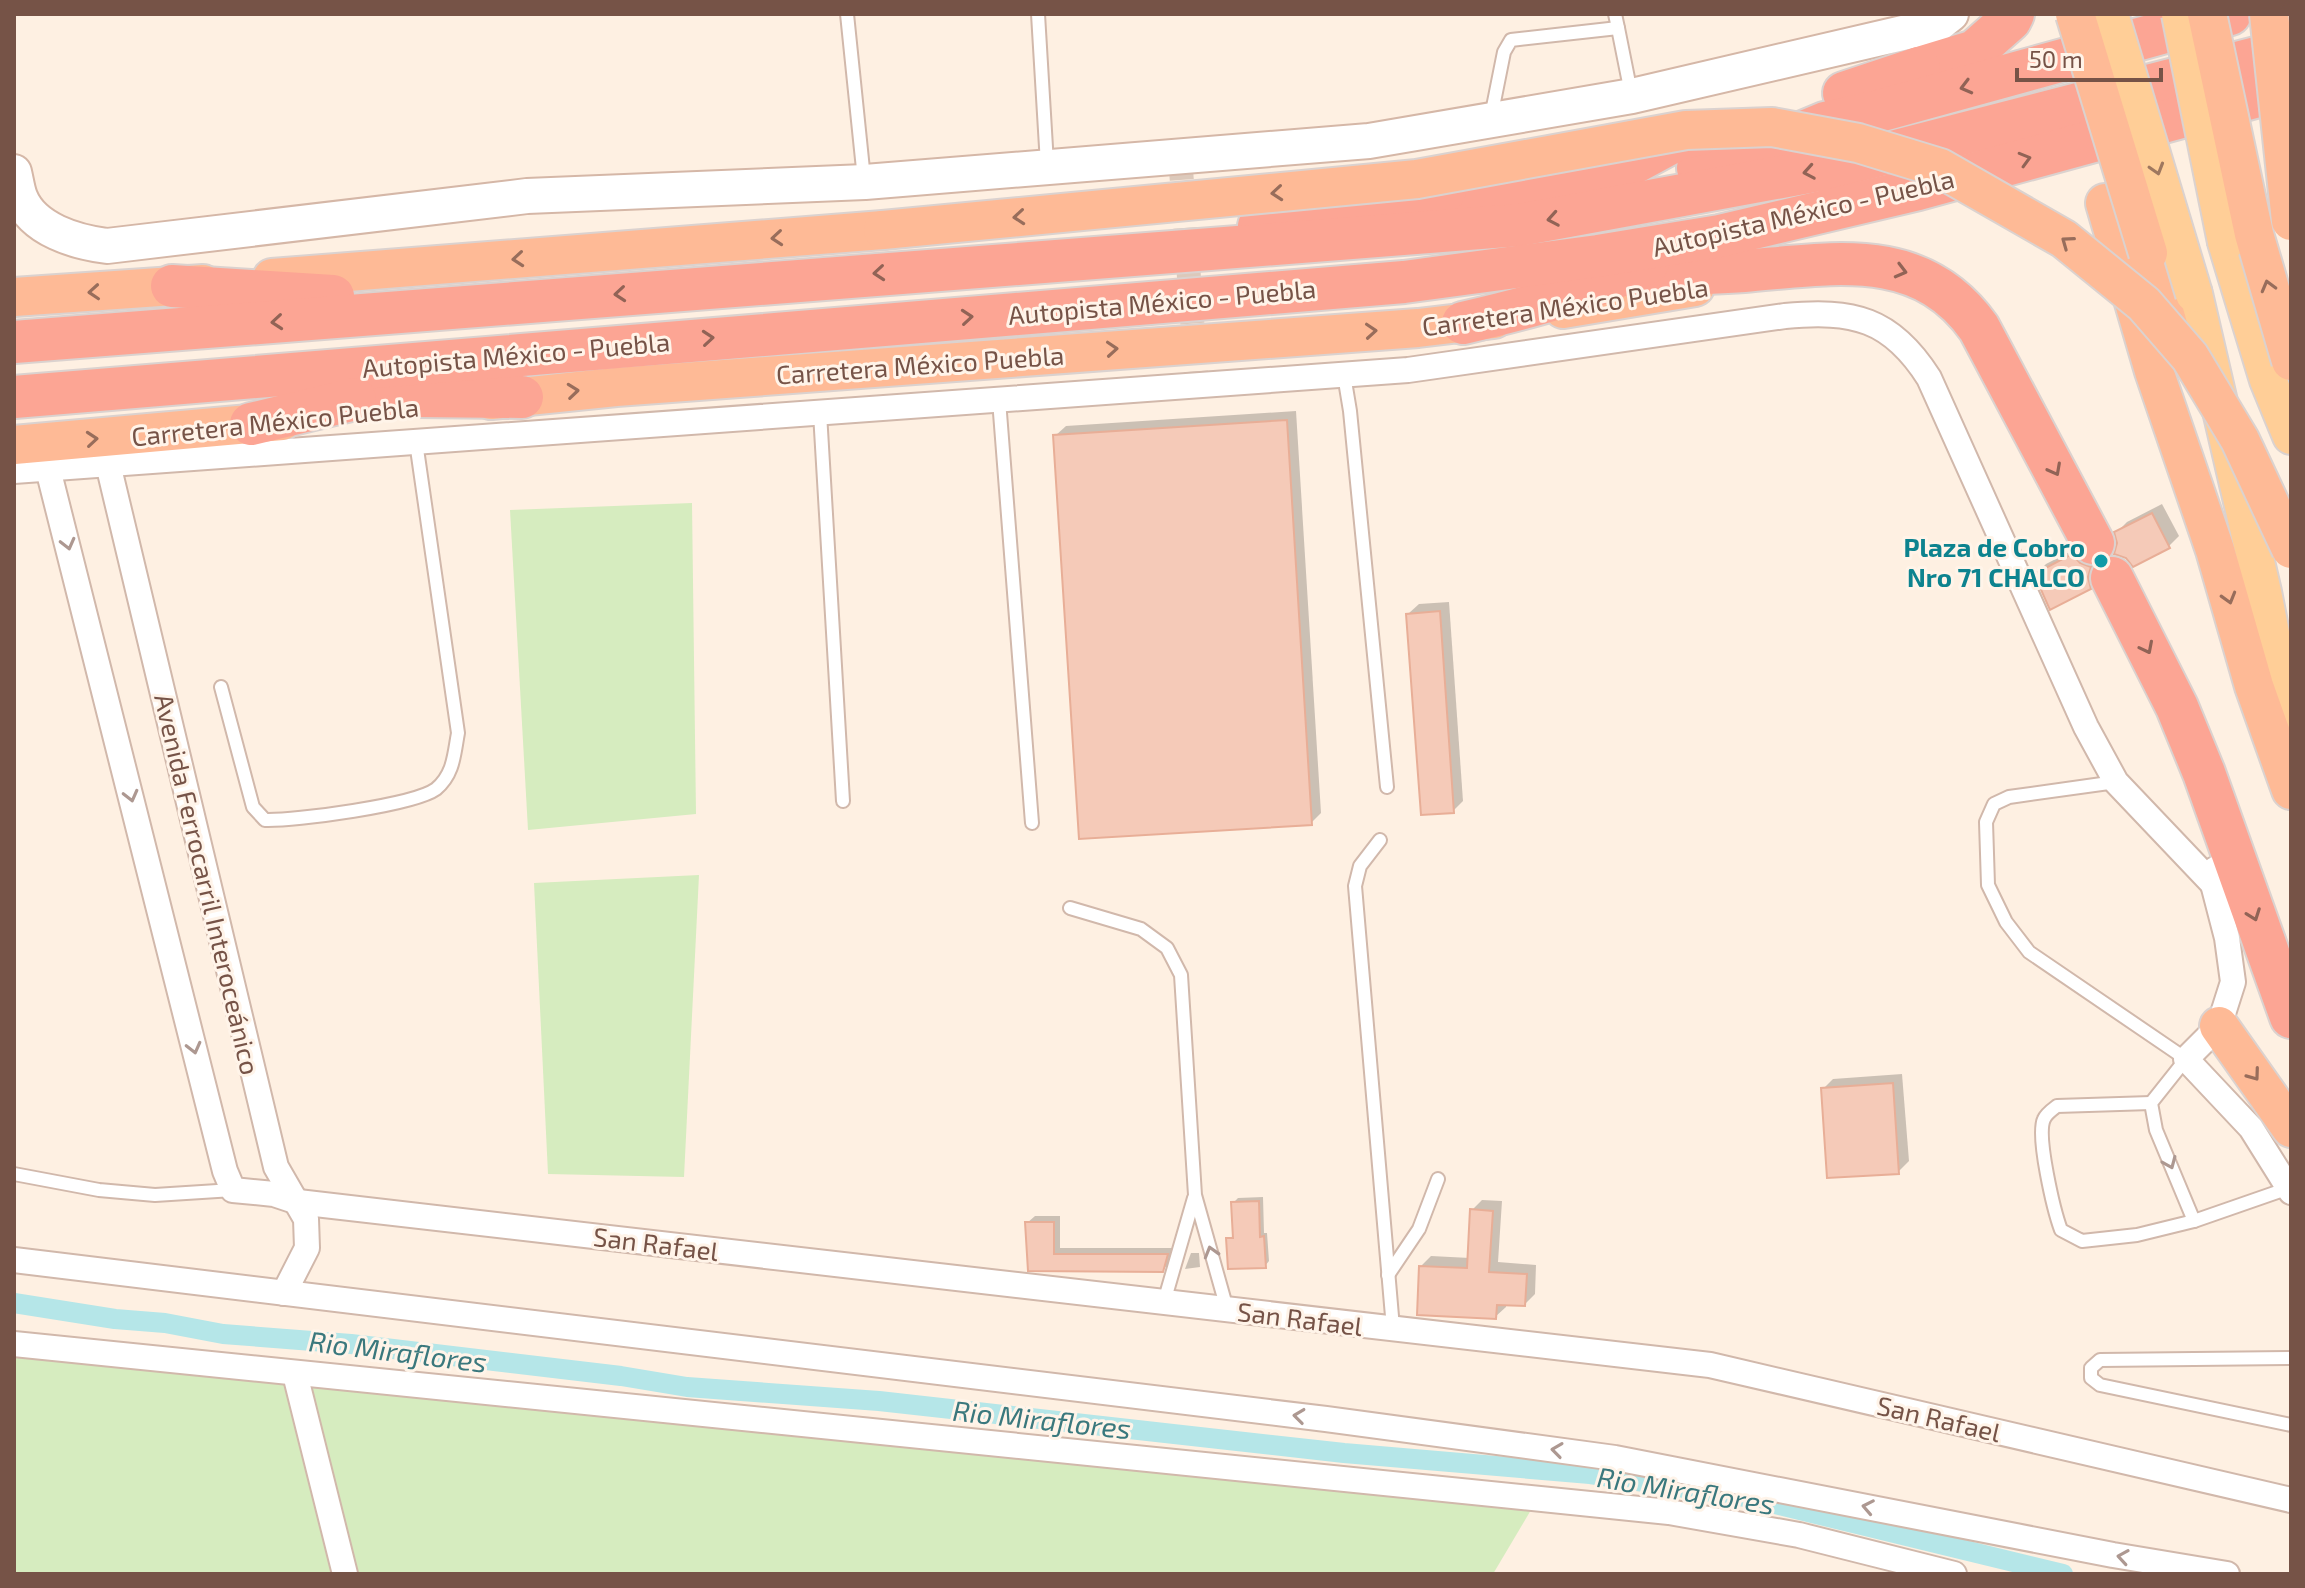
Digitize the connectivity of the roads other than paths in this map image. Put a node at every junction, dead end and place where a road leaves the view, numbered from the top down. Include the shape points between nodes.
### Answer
1 (847, 14) edge
2 (1038, 14) edge
3 (1615, 14) edge
4 (1951, 14) edge
5 (2013, 14) edge
6 (2048, 14) edge
7 (2075, 14) edge
8 (2110, 14) edge
9 (2180, 14) edge
10 (2207, 14) edge
11 (2230, 14) edge
12 (2269, 14) edge
13 (1618, 28) junction
14 (2291, 49) edge
15 (1919, 68) junction
16 (2288, 89) edge
17 (1632, 96) junction
18 (1875, 112) junction
19 (1491, 120) junction
20 (1676, 140) junction
21 (1047, 167) junction
22 (14, 172) edge
23 (865, 182) junction
24 (1615, 208) junction
25 (2291, 221) edge
26 (1720, 236) junction
27 (1385, 237) junction
28 (1152, 253) junction
29 (1824, 264) junction
30 (1623, 275) junction
31 (1404, 282) junction
32 (172, 286) junction
33 (14, 297) edge
34 (486, 305) junction
35 (1463, 323) junction
36 (14, 342) edge
37 (519, 353) junction
38 (2291, 361) edge
39 (1344, 375) junction
40 (149, 386) junction
41 (373, 395) junction
42 (14, 397) edge
43 (522, 397) junction
44 (999, 400) junction
45 (820, 413) junction
46 (251, 424) junction
47 (2291, 436) edge
48 (416, 442) junction
49 (14, 445) edge
50 (108, 464) junction
51 (48, 469) junction
52 (14, 471) edge
53 (2291, 549) edge
54 (2215, 550) junction
55 (221, 687) dead end
56 (2291, 736) edge
57 (2116, 782) junction
58 (1387, 787) dead end
59 (2291, 790) edge
60 (843, 801) dead end
61 (2220, 819) junction
62 (1032, 823) dead end
63 (1380, 840) dead end
64 (2213, 884) junction
65 (1070, 908) dead end
66 (2291, 1017) edge
67 (2219, 1026) junction
68 (2186, 1059) junction
69 (2151, 1103) junction
70 (2290, 1126) edge
71 (14, 1174) edge
72 (1438, 1179) dead end
73 (233, 1190) junction
74 (2290, 1190) edge
75 (1195, 1195) junction
76 (298, 1202) junction
77 (2194, 1221) junction
78 (14, 1260) edge
79 (1388, 1275) junction
80 (284, 1293) junction
81 (1164, 1302) junction
82 (1227, 1309) junction
83 (1393, 1328) junction
84 (14, 1344) edge
85 (2291, 1358) edge
86 (295, 1374) junction
87 (2291, 1425) edge
88 (2291, 1500) edge
89 (345, 1574) edge
90 (1954, 1574) edge
91 (2227, 1574) edge

1 - 23 lane
2 - 21 lane
3 - 13 lane
4 - 17 main road via 1937,25
5 - 15 highway via 1975,51
6 - 54 highway via 2154,371
7 - 54 highway, bridge via 2184,381
8 -> 56 main road, bridge via 2194,294
9 - 47 main road, bridge via 2226,242 2268,380
38 -> 10 highway, bridge via 2254,234
11 -> 18 highway
12 - 25 highway, bridge
13 - 17 lane
13 - 19 lane via 1511,40
14 -> 24 highway, Autopista México - Puebla via 1830,168
15 - 18 highway
15 - 20 highway
26 -> 16 highway, Autopista México - Puebla via 1918,189
17 - 19 main road
18 - 24 highway via 1825,123 1756,152 1707,164
19 - 21 main road via 1369,141
20 - 27 highway via 1615,173 1488,195
20 - 28 highway via 1504,172 1443,192 1318,211
21 - 23 main road
22 - 23 main road via 21,201 41,223 81,243 107,246 527,196
24 -> 27 highway, Autopista México - Puebla via 1519,225
26 - 30 highway
26 - 31 highway, Autopista México - Puebla
27 - 28 highway, Autopista México - Puebla
28 -> 34 highway, Autopista México - Puebla
29 - 30 highway
29 - 35 highway, Carretera México Puebla
29 -> 61 highway via 1873,264 1918,276 1968,313 1979,328 2177,707
30 - 31 highway
30 - 35 highway via 1536,306
37 -> 31 highway, Autopista México - Puebla
32 -> 33 highway
32 - 34 highway
53 -> 32 highway, bridge via 2240,440 2190,357 2144,304 2064,239 1940,168 1858,143 1772,127 1686,130 1417,179 883,230
34 -> 36 highway, Autopista México - Puebla
43 -> 35 highway, Carretera México Puebla
37 - 40 highway, Autopista México - Puebla
37 - 41 highway
39 - 44 street
39 - 57 street via 1785,316 1853,316 1877,326 1914,355 1929,378 2086,727
39 - 58 lane
40 - 41 highway
40 - 42 highway, Autopista México - Puebla
41 - 43 highway
41 - 46 highway
43 - 46 highway, Carretera México Puebla
44 - 45 street
44 - 62 lane
45 - 48 street
45 - 60 lane
49 -> 46 highway, Carretera México Puebla
48 - 50 street
48 - 55 lane via 458,733 452,769 435,789 410,800 288,821 265,820 253,807
50 - 51 street
50 - 76 street, Avenida Ferrocarril Interoceánico via 276,1167
51 - 52 street
51 -> 73 street, Avenida Ferrocarril Interoceánico
54 -> 59 highway
57 - 64 street
57 - 68 lane via 2009,797 1994,804 1986,822 1988,885 2029,952
61 - 64 street
61 -> 66 highway
63 - 79 lane via 1360,866 1355,886
64 - 67 street via 2233,982
65 - 75 lane via 1141,929 1167,948 1181,975
67 - 68 street
67 -> 70 highway
68 - 69 lane
68 - 74 street via 2251,1128
69 -> 77 lane via 2156,1130
69 - 77 lane via 2057,1106 2044,1118 2053,1210 2061,1230 2082,1241
71 - 73 lane via 155,1195
72 - 79 lane via 1419,1229
73 - 76 street, San Rafael
74 - 77 lane
75 - 81 lane
82 -> 75 lane
76 - 80 street, Avenida Ferrocarril Interoceánico via 306,1219 307,1248
76 - 81 street, San Rafael
78 - 80 street
79 - 83 lane
91 -> 80 street via 1615,1458
81 - 82 street, San Rafael
82 - 83 street, San Rafael
83 - 88 street, San Rafael via 1710,1365
84 - 86 street
85 - 87 lane via 2100,1360 2091,1368 2091,1378 2100,1385
86 - 89 street
86 - 90 street via 1669,1512 1799,1535

